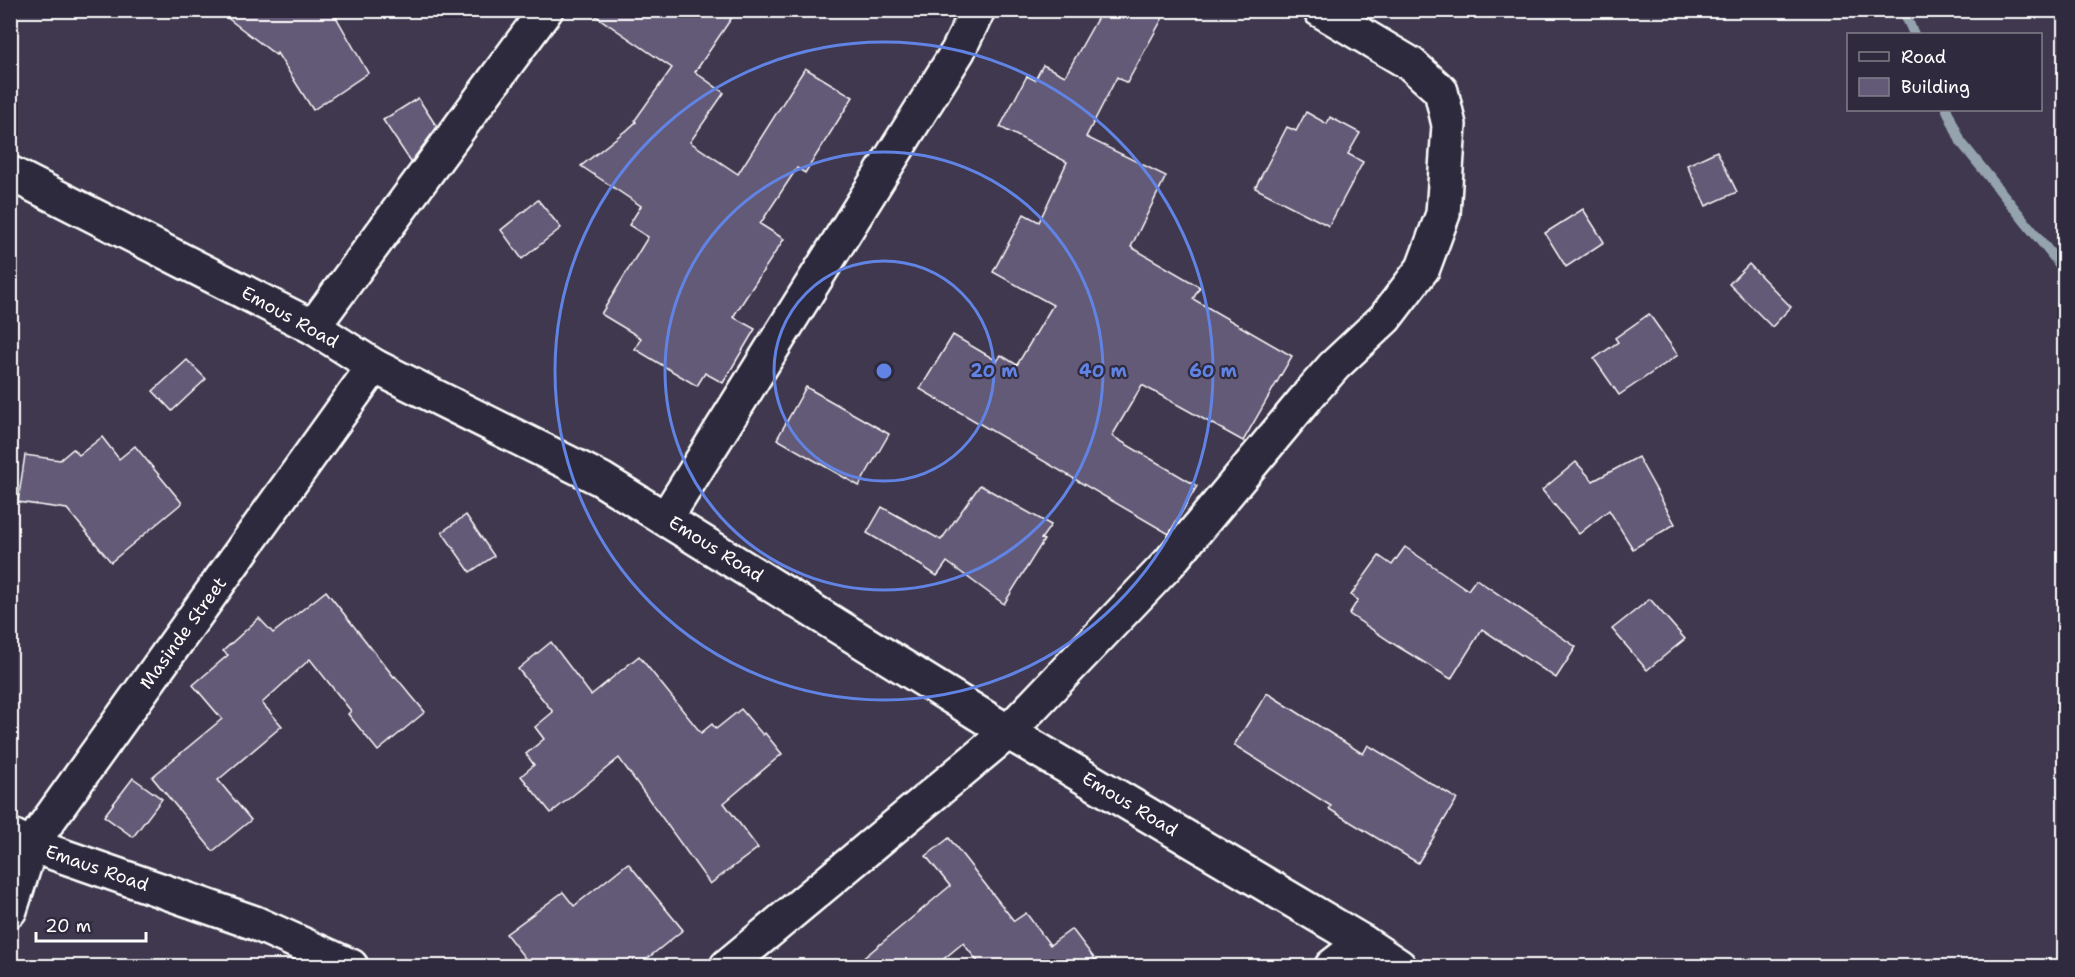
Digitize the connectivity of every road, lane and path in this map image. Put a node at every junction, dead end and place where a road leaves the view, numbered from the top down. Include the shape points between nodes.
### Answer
1 (978, 10) edge
2 (1320, 10) edge
3 (538, 14) edge
4 (10, 173) edge
5 (313, 327) junction
6 (374, 366) junction
7 (666, 518) junction
8 (1008, 732) junction
9 (21, 840) edge
10 (10, 910) edge
11 (1363, 942) junction
12 (351, 966) edge
13 (727, 966) edge
14 (1332, 966) edge
15 (1399, 966) edge

1 - 7 street via 958,51
2 - 8 street via 1411,64 1441,91 1449,125 1443,214 1423,268 1385,318 1312,391 1169,563
3 - 5 street
4 - 5 street, Emous Road
5 - 6 street, Emous Road
6 - 7 street, Emous Road via 601,479
6 - 9 street, Masinde Street
7 - 8 street, Emous Road
8 - 11 street, Emous Road
8 - 13 street
9 - 10 street, Masinde Street
9 - 12 street, Emaus Road via 255,923
11 - 14 street
11 - 15 street, Emous Road

